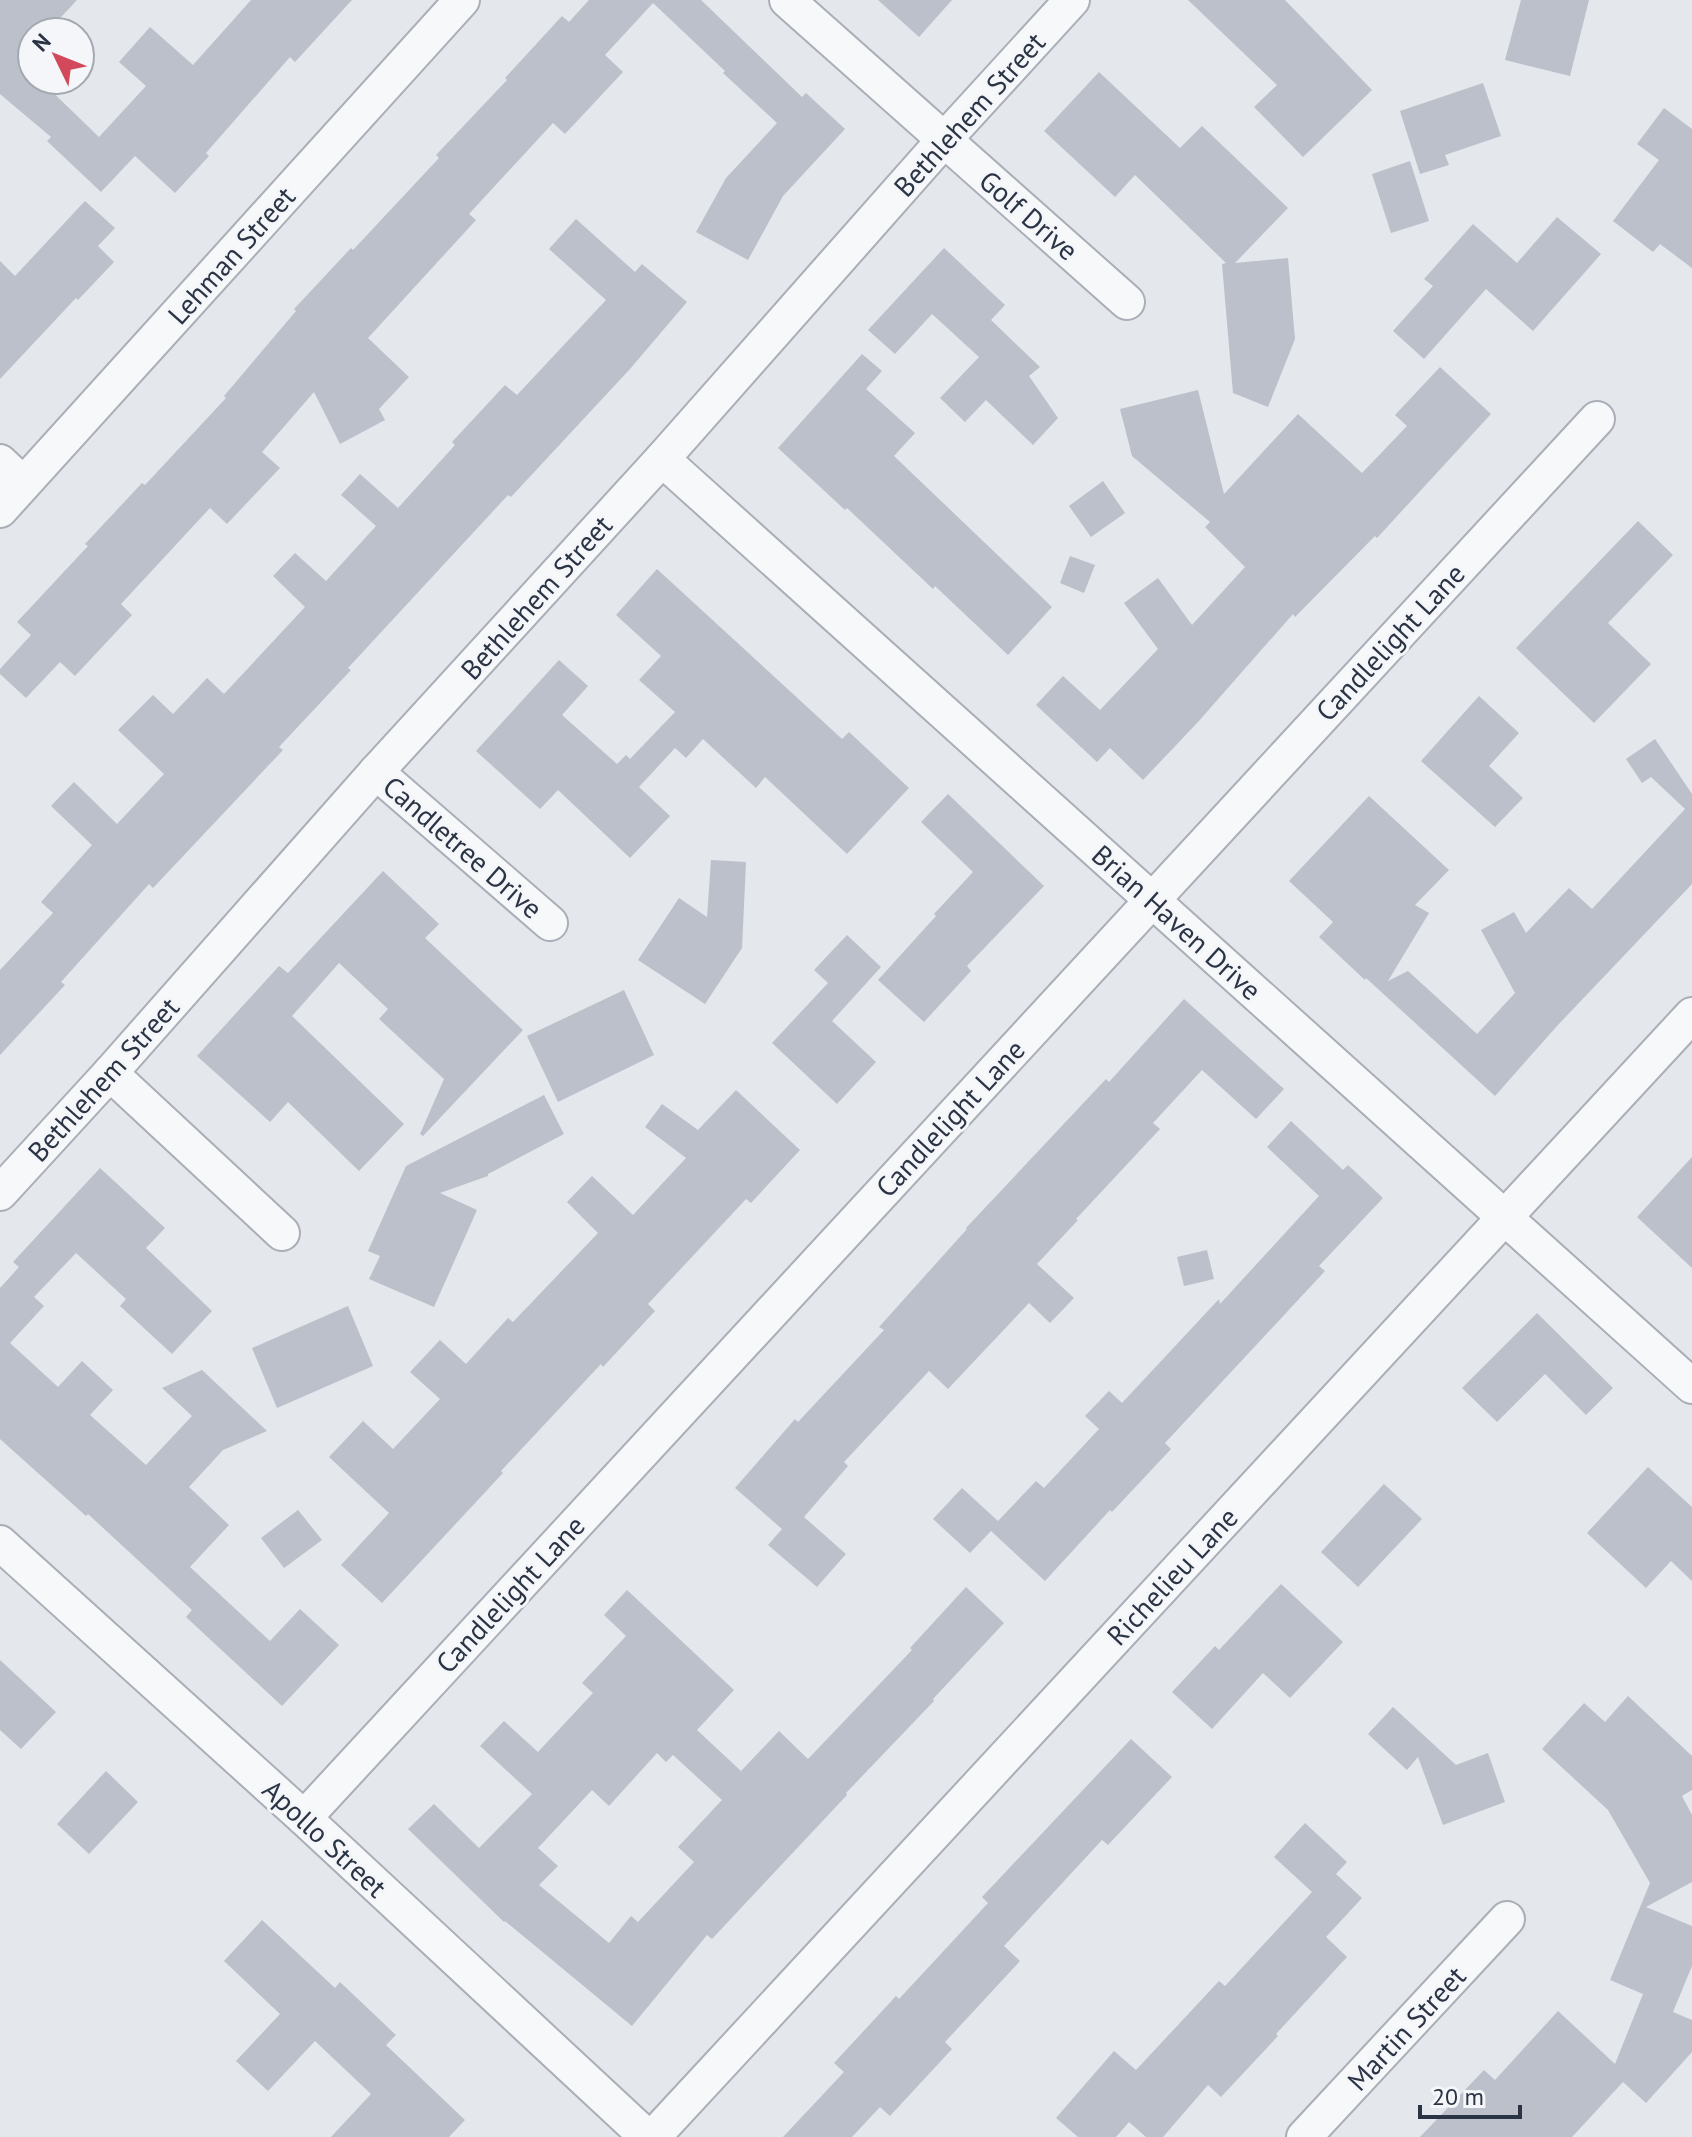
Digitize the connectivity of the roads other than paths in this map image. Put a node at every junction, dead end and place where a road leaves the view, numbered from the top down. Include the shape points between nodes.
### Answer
1 (462, 0) edge
2 (787, 0) edge
3 (1072, 0) edge
4 (944, 140) junction
5 (1127, 302) dead end
6 (1597, 419) dead end
7 (662, 459) junction
8 (12, 473) edge
9 (0, 510) edge
10 (376, 772) junction
11 (1152, 900) junction
12 (550, 923) dead end
13 (1692, 1015) edge
14 (110, 1073) junction
15 (0, 1193) edge
16 (1504, 1217) junction
17 (282, 1233) dead end
18 (1692, 1386) edge
19 (0, 1543) edge
20 (304, 1818) junction
21 (1507, 1919) dead end
22 (650, 2137) edge
23 (1304, 2137) edge

1 - 8 street, Lehman Street
2 - 4 street, Golf Drive
3 - 4 street, Bethlehem Street
4 - 5 street, Golf Drive
4 - 7 street, Bethlehem Street
6 - 11 street, Candlelight Lane
7 - 10 street, Bethlehem Street
7 - 11 street, Brian Haven Drive
8 - 9 street, Lehman Street
10 - 12 street, Candletree Drive
10 - 14 street, Bethlehem Street
11 - 16 street, Brian Haven Drive
11 - 20 street, Candlelight Lane
13 - 16 street, Richelieu Lane
14 - 15 street, Bethlehem Street
14 - 17 street
16 - 18 street, Brian Haven Drive
16 - 22 street, Richelieu Lane
19 - 20 street, Apollo Street
20 - 22 street, Apollo Street
21 - 23 street, Martin Street

